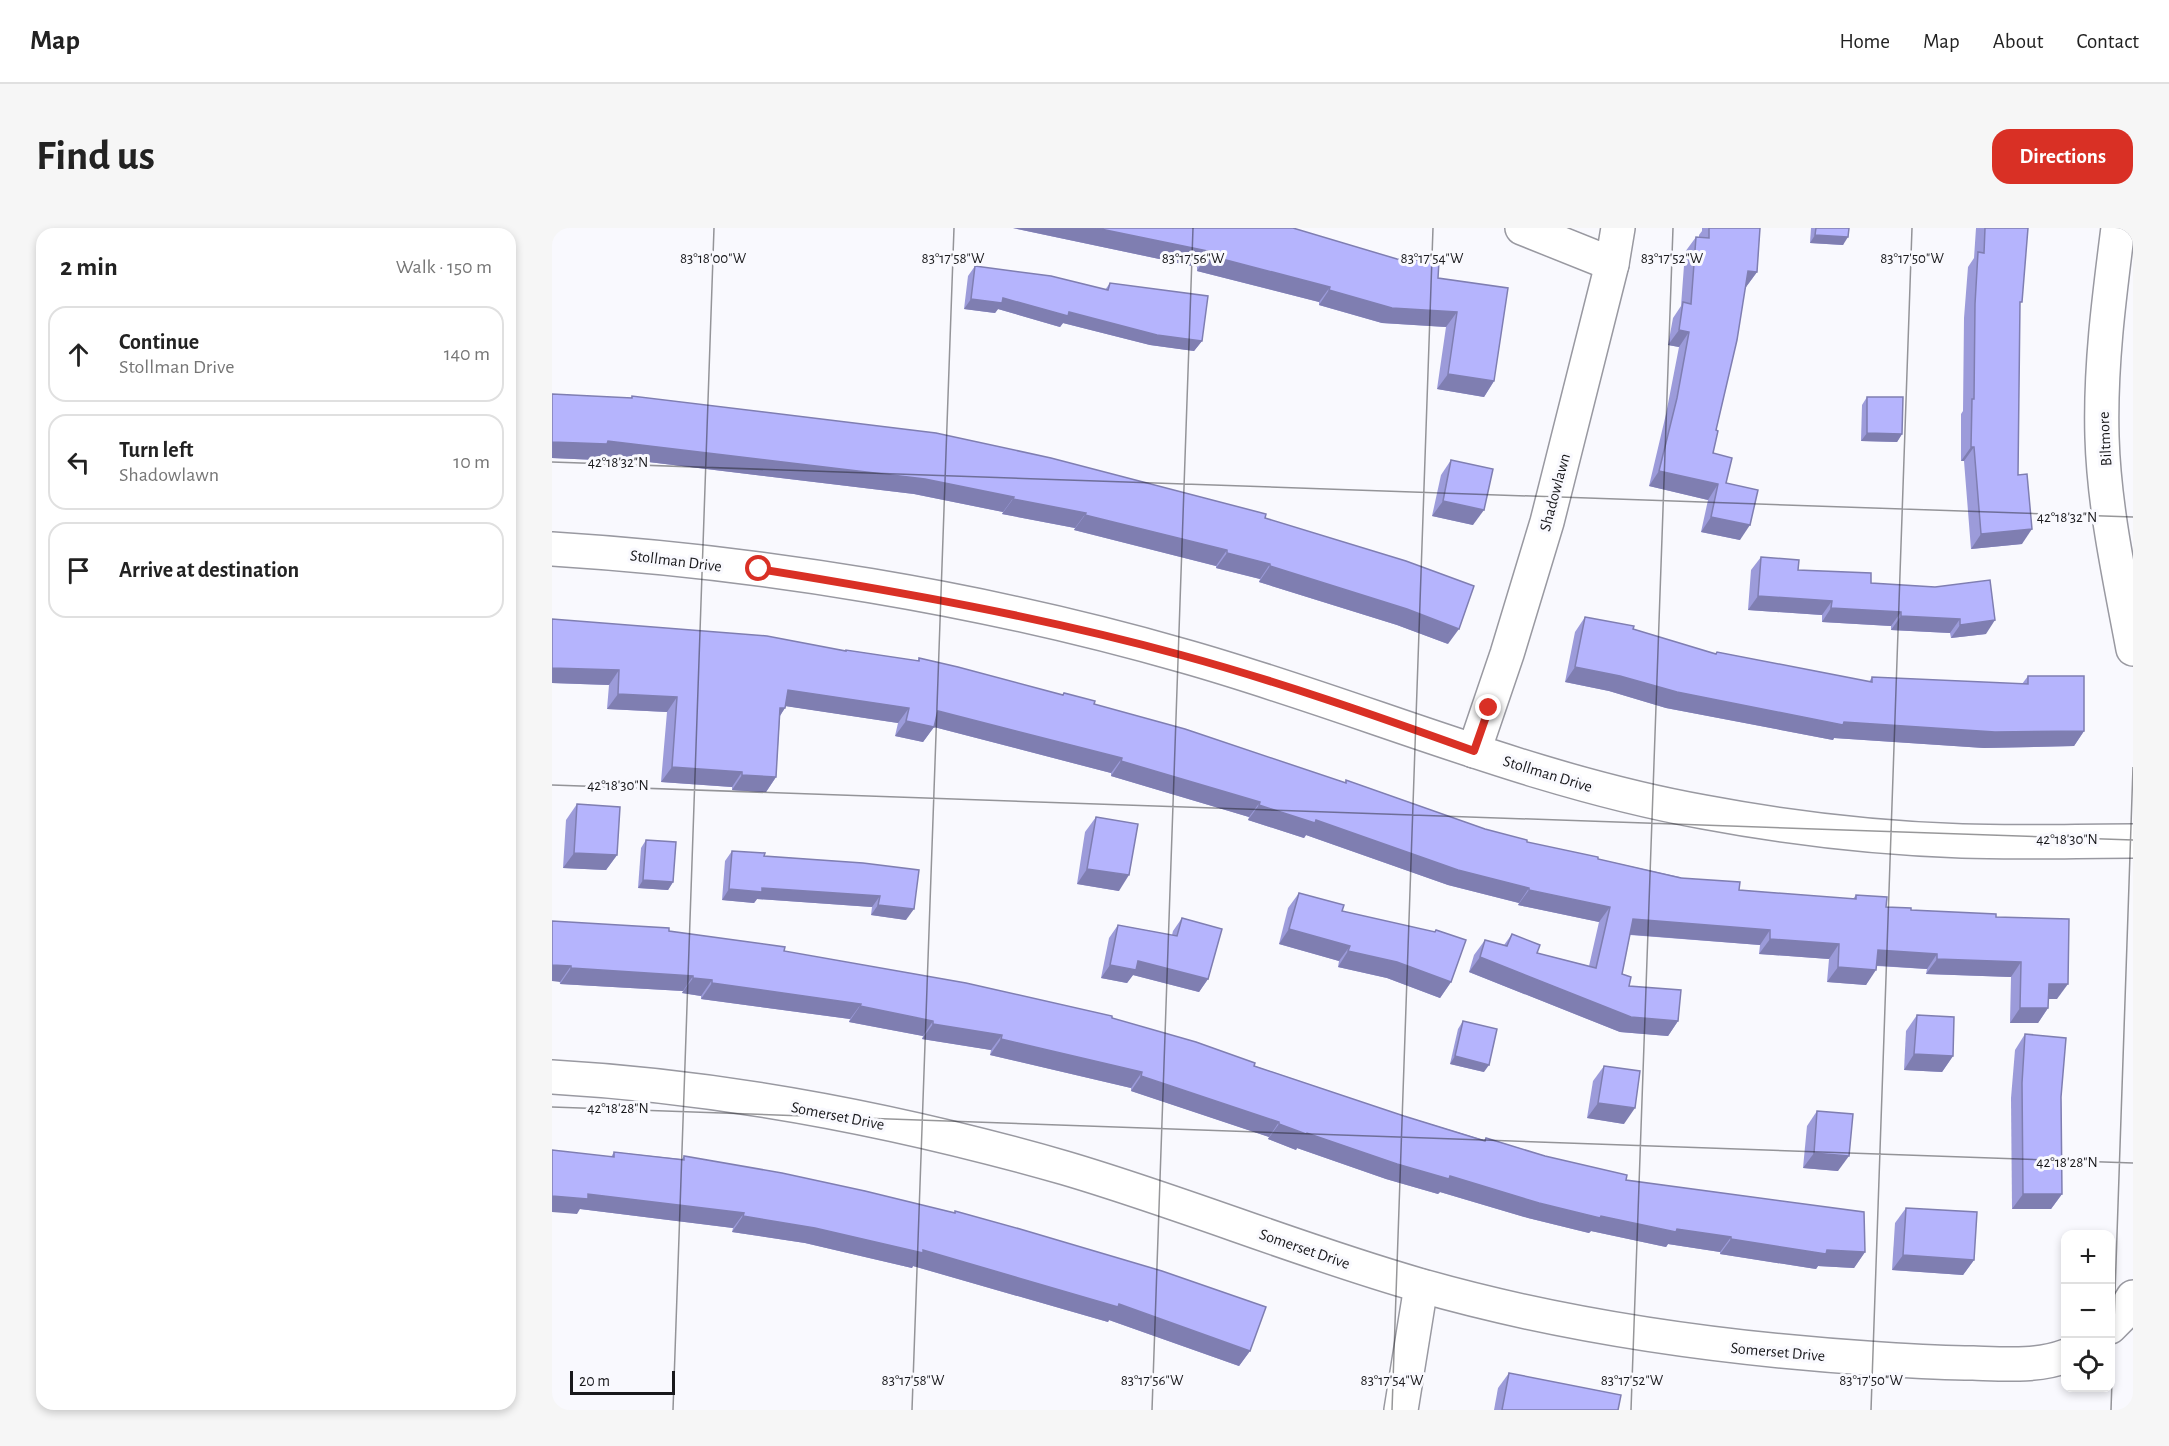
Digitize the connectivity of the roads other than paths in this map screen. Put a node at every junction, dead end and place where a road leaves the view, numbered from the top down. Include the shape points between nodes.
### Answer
1 (1522, 228) edge
2 (1618, 228) edge
3 (2118, 228) edge
4 (1612, 264) junction
5 (552, 549) edge
6 (2133, 649) edge
7 (1474, 751) junction
8 (2133, 841) edge
9 (552, 1077) edge
10 (1421, 1286) junction
11 (2133, 1297) edge
12 (2115, 1323) edge
13 (2061, 1357) edge
14 (1401, 1410) edge

1 - 4 street
2 - 4 street, Shadowlawn
3 - 6 street, Biltmore via 2104,341 2102,438 2112,534
4 - 7 street, Shadowlawn via 1547,522
5 - 7 street, Stollman Drive via 759,569 906,592 1050,622 1182,655 1311,694
7 - 8 street, Stollman Drive via 1627,796 1777,825 1963,841
9 - 10 street, Somerset Drive via 723,1095 943,1136 1064,1168
10 - 13 street, Somerset Drive via 1576,1322 1726,1346 1926,1362 2006,1364
10 - 14 street
11 - 12 street

